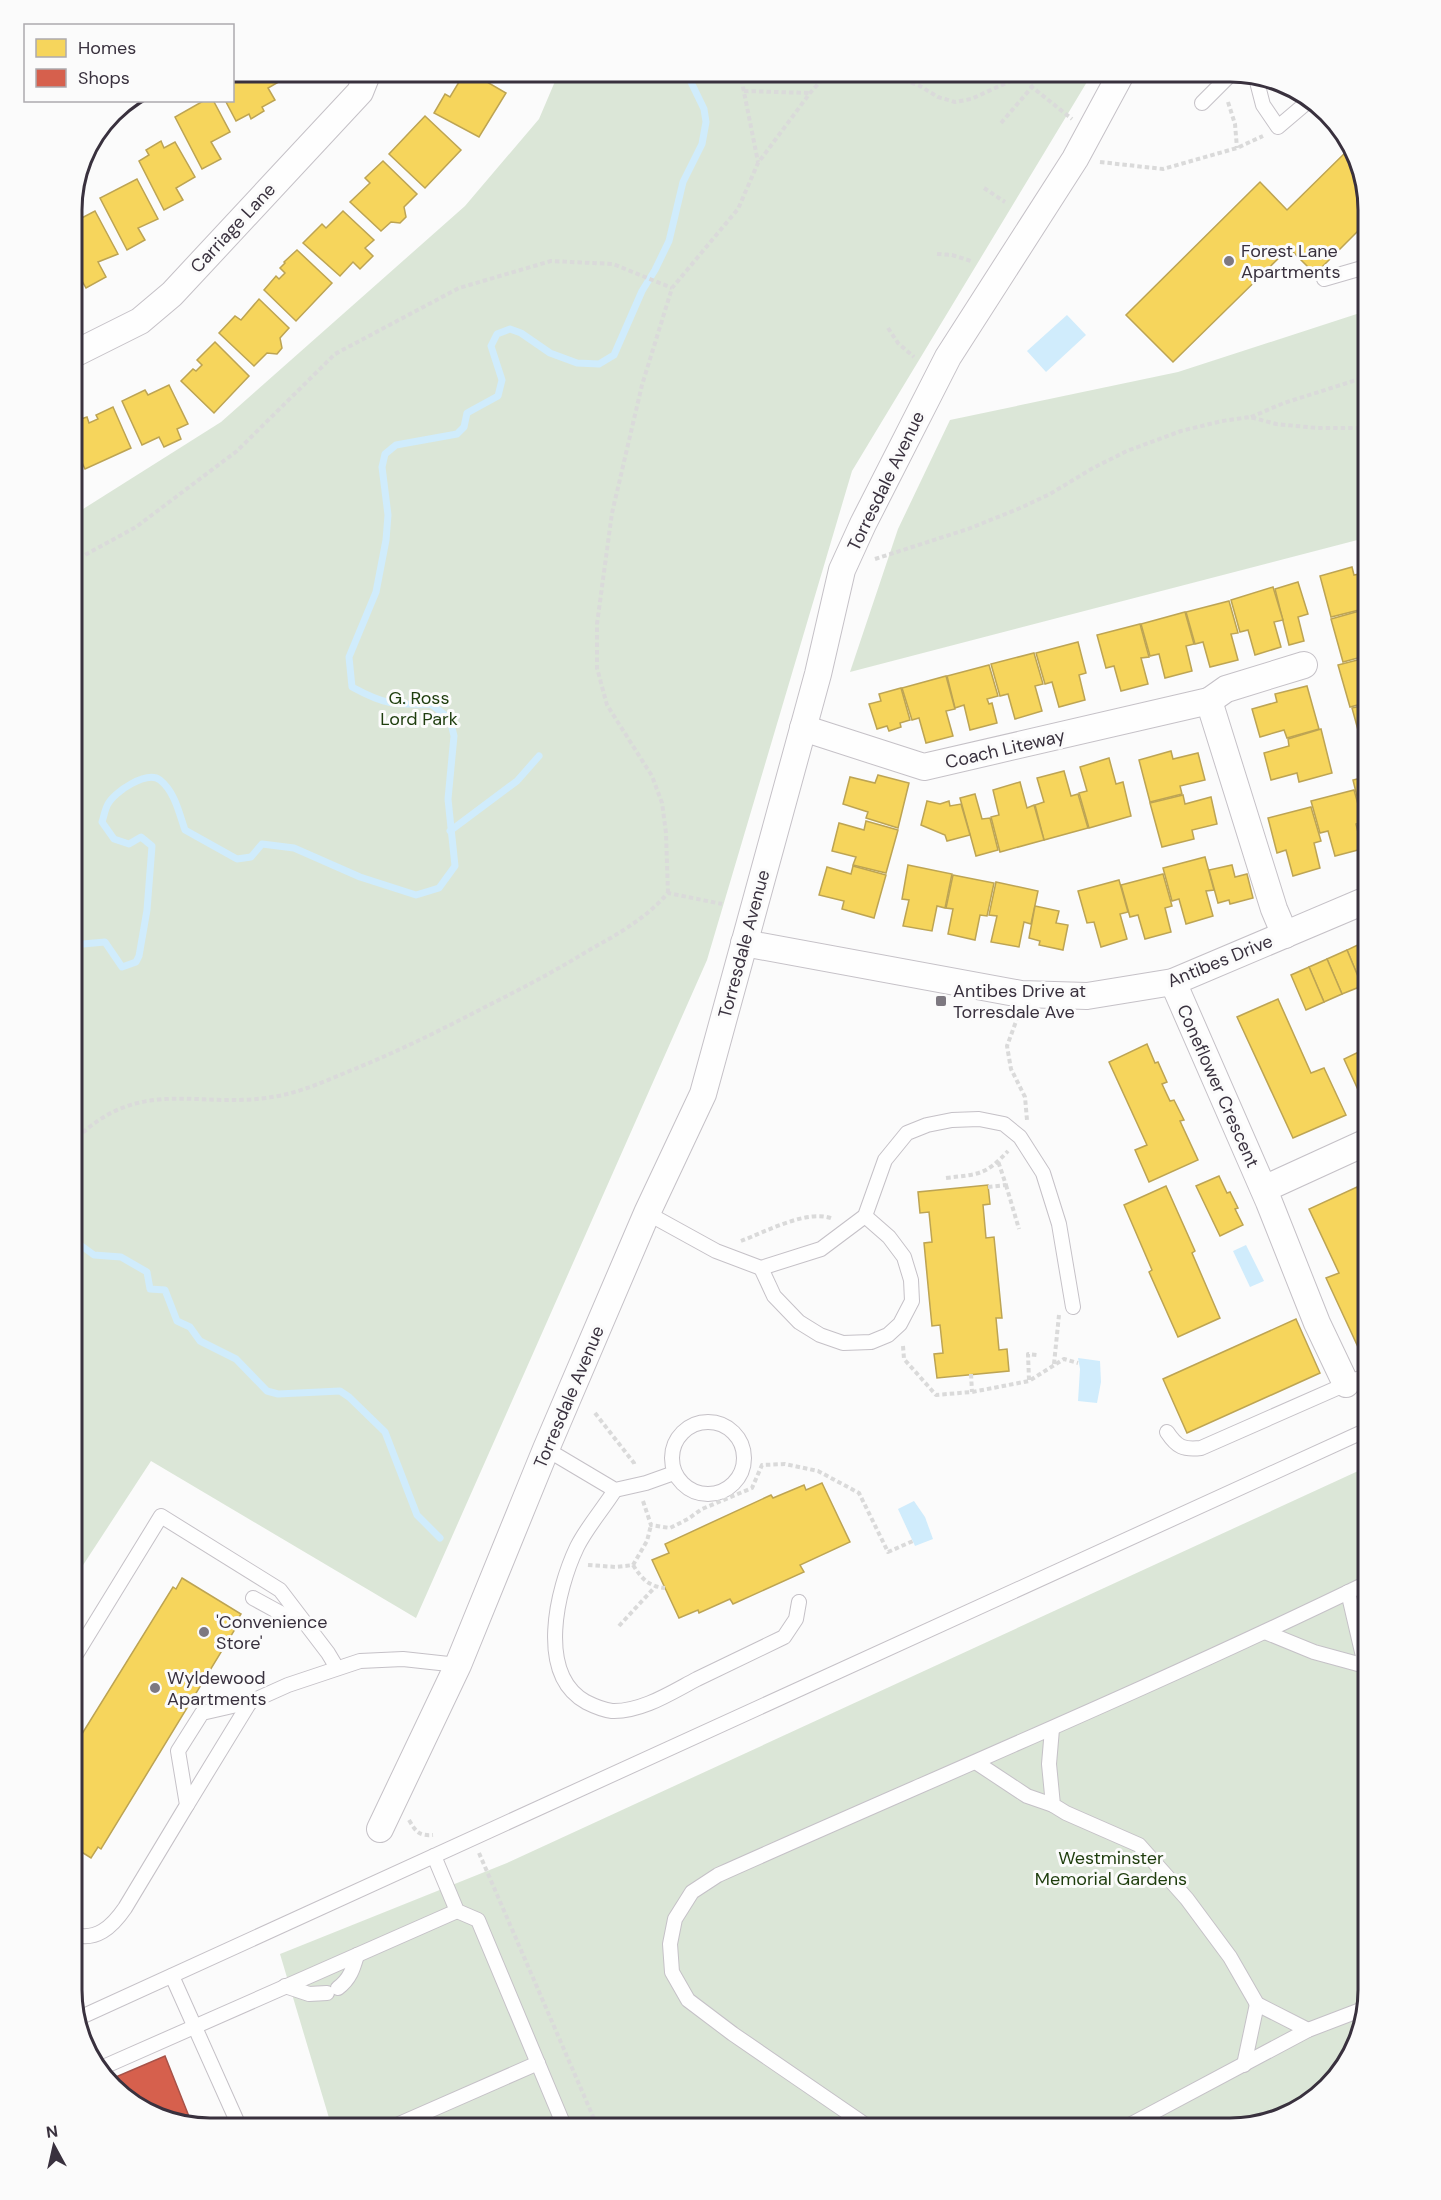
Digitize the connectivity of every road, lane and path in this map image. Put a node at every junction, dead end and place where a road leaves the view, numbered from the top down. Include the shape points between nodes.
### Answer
1 (364, 82) edge
2 (742, 83) edge
3 (819, 83) edge
4 (912, 83) edge
5 (1005, 83) edge
6 (1029, 83) edge
7 (1116, 83) edge
8 (1221, 83) edge
9 (1229, 83) edge
10 (1258, 86) edge
11 (1032, 87) junction
12 (744, 91) junction
13 (810, 93) junction
14 (1202, 103) dead end
15 (1303, 105) edge
16 (1001, 123) dead end
17 (1278, 127) junction
18 (1089, 134) junction
19 (1237, 148) junction
20 (1075, 159) junction
21 (758, 163) junction
22 (984, 188) dead end
23 (1005, 202) dead end
24 (937, 254) dead end
25 (971, 261) dead end
26 (1358, 269) edge
27 (1324, 279) dead end
28 (672, 288) junction
29 (888, 328) dead end
30 (83, 350) edge
31 (914, 357) dead end
32 (1358, 379) edge
33 (1250, 417) junction
34 (1358, 428) edge
35 (83, 556) edge
36 (875, 559) dead end
37 (1304, 665) dead end
38 (1209, 701) junction
39 (803, 728) junction
40 (668, 893) junction
41 (722, 904) dead end
42 (1358, 904) edge
43 (1285, 934) junction
44 (744, 943) junction
45 (1173, 982) junction
46 (1021, 994) junction
47 (82, 1135) edge
48 (1020, 1137) junction
49 (1358, 1146) edge
50 (998, 1161) junction
51 (946, 1178) dead end
52 (1006, 1185) junction
53 (988, 1187) dead end
54 (1264, 1189) junction
55 (647, 1213) junction
56 (865, 1216) junction
57 (850, 1226) junction
58 (1019, 1229) dead end
59 (716, 1251) junction
60 (761, 1268) junction
61 (1073, 1301) joint
62 (903, 1345) dead end
63 (1037, 1355) dead end
64 (1078, 1363) dead end
65 (1054, 1365) junction
66 (971, 1374) dead end
67 (1358, 1379) edge
68 (1029, 1381) junction
69 (972, 1392) junction
70 (595, 1413) dead end
71 (1167, 1432) dead end
72 (1358, 1434) edge
73 (546, 1449) junction
74 (674, 1473) junction
75 (639, 1485) junction
76 (615, 1490) junction
77 (651, 1525) junction
78 (913, 1542) dead end
79 (571, 1562) junction
80 (633, 1565) junction
81 (655, 1587) junction
82 (1358, 1587) edge
83 (665, 1588) dead end
84 (1348, 1592) junction
85 (253, 1598) dead end
86 (799, 1602) dead end
87 (303, 1621) junction
88 (619, 1626) dead end
89 (1358, 1631) edge
90 (1265, 1632) junction
91 (82, 1644) edge
92 (1358, 1664) edge
93 (458, 1665) junction
94 (337, 1668) junction
95 (250, 1702) junction
96 (1052, 1728) junction
97 (977, 1762) junction
98 (187, 1805) junction
99 (1053, 1805) junction
100 (380, 1829) dead end
101 (434, 1856) junction
102 (457, 1911) junction
103 (82, 1937) edge
104 (357, 1954) junction
105 (172, 1976) junction
106 (285, 1986) junction
107 (1257, 2004) junction
108 (1356, 2013) edge
109 (86, 2016) edge
110 (195, 2026) junction
111 (1308, 2030) junction
112 (538, 2063) junction
113 (1244, 2064) junction
114 (107, 2065) edge
115 (235, 2117) edge
116 (415, 2117) edge
117 (561, 2117) edge
118 (855, 2118) edge
119 (1143, 2118) edge

1 - 30 street, Carriage Lane via 360,92 172,294 140,321
2 - 12 path
3 - 13 path
4 - 5 path via 955,102
6 - 11 path
7 - 18 street, Torresdale Avenue
8 - 14 lane
9 - 19 path
10 - 17 lane via 1263,105
11 - 16 path
11 - 18 path
12 - 13 path
12 - 21 path
13 - 21 path
15 - 17 lane
17 - 19 path
18 - 20 street, Torresdale Avenue
19 - 20 path via 1163,169
20 - 39 street, Torresdale Avenue via 948,357 863,524 842,570
21 - 28 path via 738,209
22 - 23 path
24 - 25 path
26 - 27 lane
28 - 35 path via 613,264 551,261 459,288 335,354 237,451 136,527
28 - 40 path via 642,385 612,513 597,624 597,668 607,705 652,776 662,803
29 - 31 path
32 - 33 path
33 - 34 path via 1276,424
33 - 36 path via 1181,431 1127,451 1018,509
37 - 38 street, Coach Liteway via 1226,688
38 - 39 street, Coach Liteway via 924,767
38 - 43 street
39 - 44 street, Torresdale Avenue
40 - 41 path
40 - 47 path via 635,924 547,976 375,1061 281,1095 252,1099 174,1098 124,1106
42 - 43 street, Antibes Drive
43 - 45 street, Antibes Drive
44 - 46 street, Antibes Drive
44 - 55 street, Torresdale Avenue via 703,1094
45 - 46 street, Antibes Drive via 1087,996
45 - 54 street, Coneflower Crescent
46 - 48 path via 1017,1022 1007,1046 1011,1069 1025,1097 1027,1120
48 - 50 path
48 - 56 lane via 1004,1124 979,1119 952,1120 907,1133 885,1160
48 - 61 lane via 1043,1173 1059,1224
49 - 54 street, Coneflower Crescent
50 - 51 path via 981,1173
50 - 52 path
52 - 53 path
52 - 58 path
54 - 67 street, Coneflower Crescent via 1317,1323
55 - 59 lane
55 - 73 street, Torresdale Avenue
56 - 57 lane
56 - 60 lane via 904,1257 911,1280 912,1301 900,1324 888,1335 871,1342 843,1343 820,1335 799,1322 774,1296
57 - 59 path via 825,1215 797,1219
57 - 60 lane via 821,1249
59 - 60 lane
61 - 65 path via 1060,1304
62 - 69 path via 904,1359 936,1395
63 - 68 path via 1028,1354
64 - 65 path via 1064,1359
65 - 68 path
66 - 69 path
67 - 71 lane via 1201,1448 1186,1450 1174,1443
68 - 69 path
70 - 75 path via 634,1463
72 - 101 lane
73 - 76 lane
73 - 93 street, Torresdale Avenue
74 - 74 lane via 674,1446 696,1424 720,1424 738,1439 743,1450 741,1473 725,1491 701,1494 690,1490
74 - 75 lane
75 - 76 lane
75 - 77 path
76 - 79 lane
77 - 78 path via 670,1528 702,1509 752,1488 762,1465 785,1464 818,1472 859,1493 888,1552
77 - 80 path
79 - 80 path
79 - 86 lane via 556,1618 558,1668 577,1697 612,1711 642,1706 784,1637 796,1619
80 - 81 path via 641,1578
81 - 83 path
81 - 88 path
82 - 84 lane
84 - 89 lane
84 - 90 lane
85 - 87 lane
87 - 91 lane via 280,1590 161,1516
87 - 94 lane
90 - 92 lane via 1314,1652
90 - 96 lane
93 - 94 lane via 386,1658
93 - 100 street, Torresdale Avenue
94 - 95 lane
95 - 98 lane
95 - 98 lane via 202,1713 178,1751
96 - 97 lane
96 - 99 lane via 1049,1764
97 - 99 lane via 1027,1796
97 - 118 lane via 718,1875 692,1892 675,1919 670,1944 672,1972 688,2000
98 - 103 lane via 114,1923 93,1936
99 - 107 lane via 1139,1845 1230,1957
101 - 102 lane
101 - 105 lane
102 - 104 lane
102 - 112 lane via 478,1920
104 - 106 lane
104 - 106 lane via 346,1982 332,1991 309,1994
105 - 109 lane
105 - 110 lane
106 - 110 lane
107 - 111 lane
107 - 113 lane
108 - 111 lane
110 - 114 lane
110 - 115 lane
111 - 113 lane
112 - 116 lane
112 - 117 lane
113 - 119 lane

